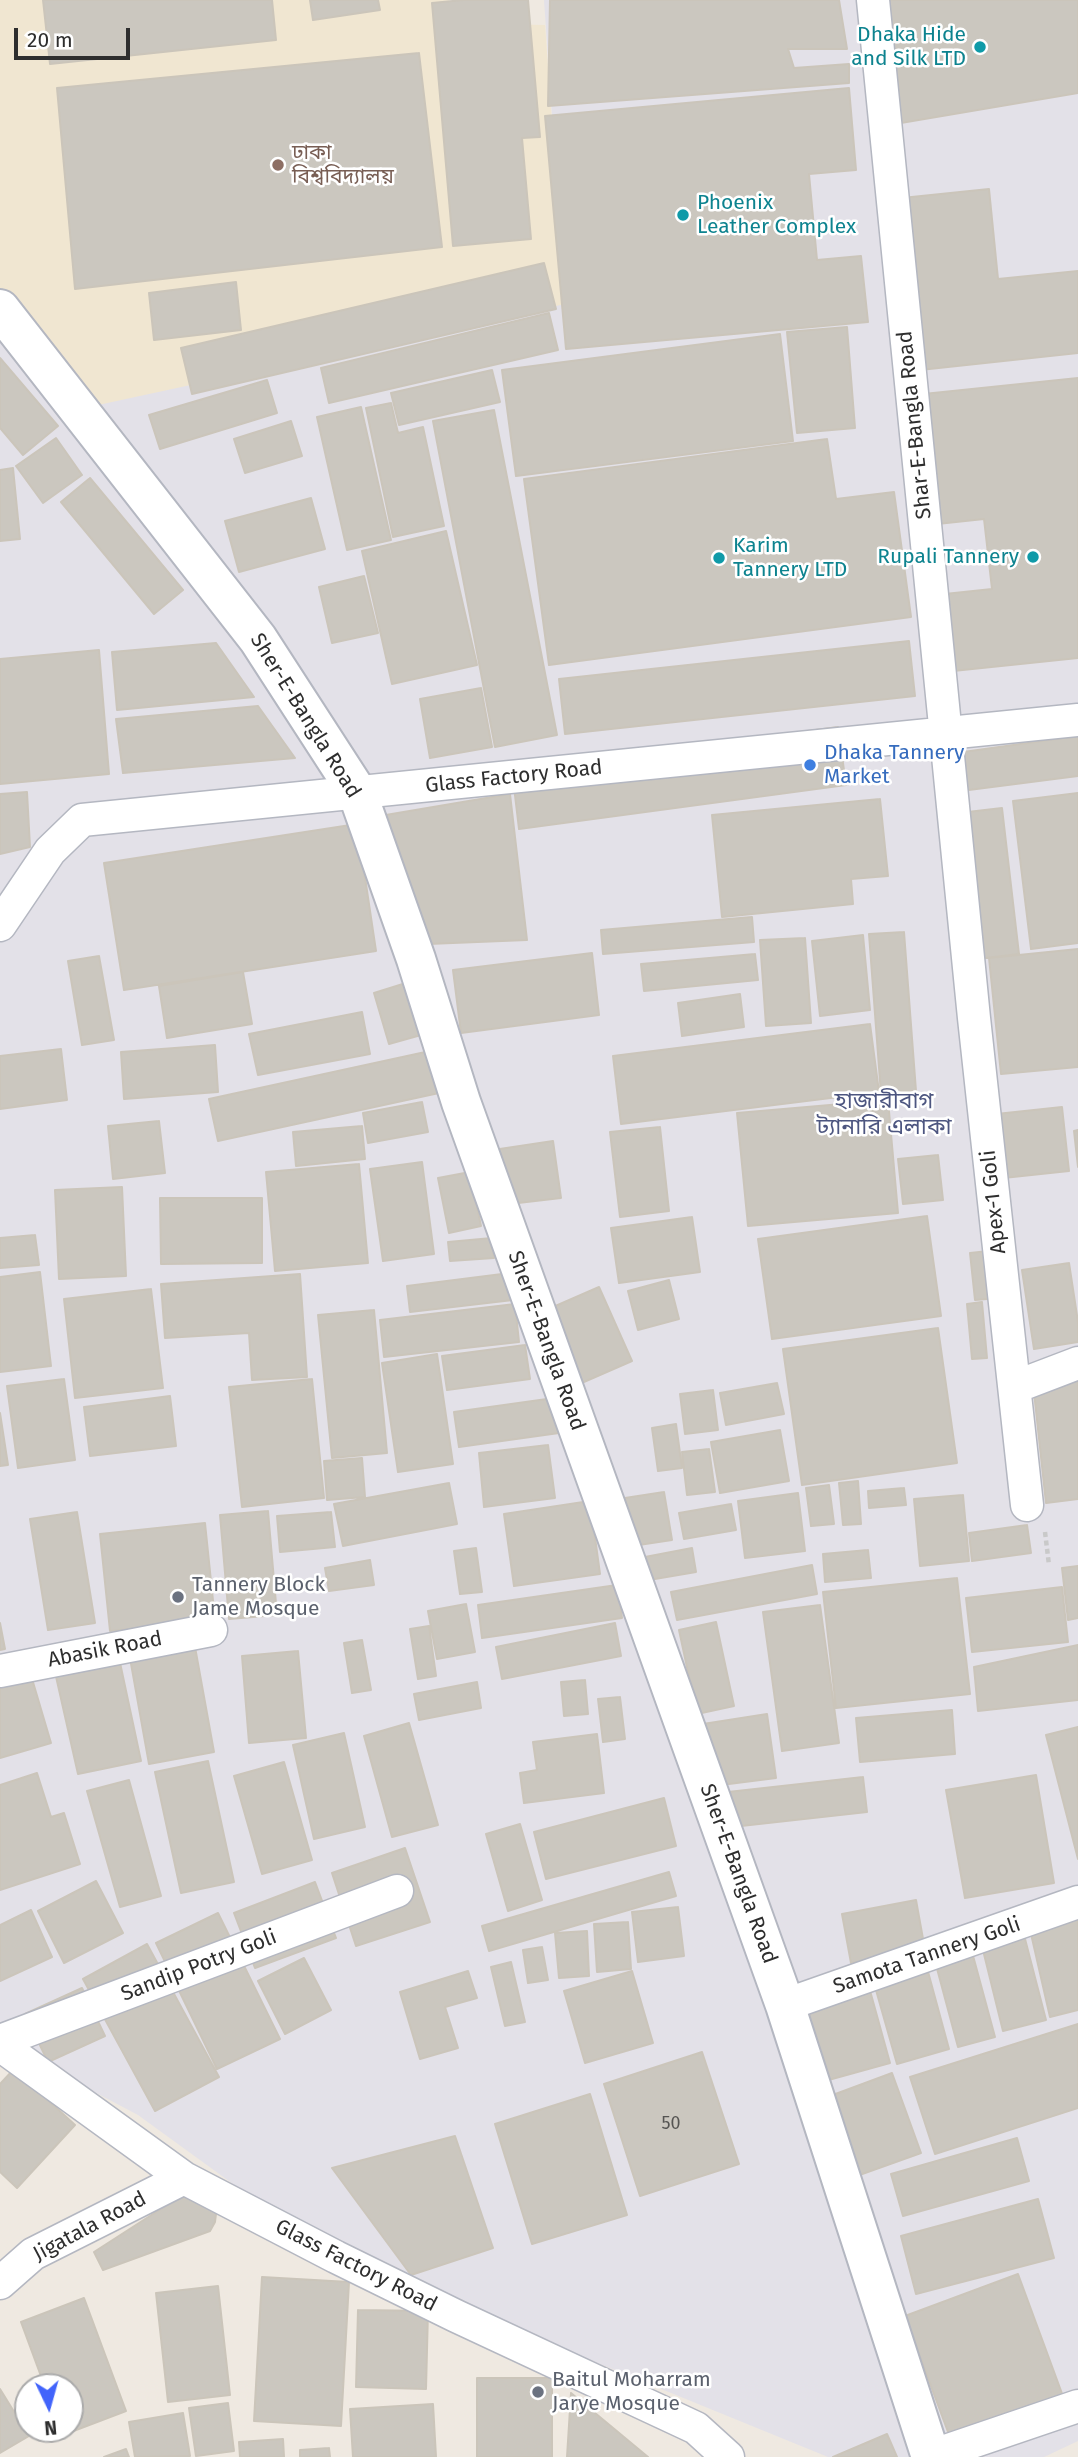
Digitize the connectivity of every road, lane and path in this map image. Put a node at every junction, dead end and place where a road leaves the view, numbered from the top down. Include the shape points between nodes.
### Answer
1 (873, 0) edge
2 (0, 309) edge
3 (1078, 720) edge
4 (946, 734) junction
5 (357, 792) junction
6 (0, 925) edge
7 (974, 1018) joint
8 (1078, 1363) edge
9 (1015, 1387) junction
10 (1027, 1505) dead end
11 (211, 1630) dead end
12 (0, 1671) edge
13 (397, 1891) dead end
14 (1073, 1904) edge
15 (785, 2005) junction
16 (0, 2043) edge
17 (184, 2178) junction
18 (0, 2283) edge
19 (1078, 2406) edge
20 (693, 2442) edge
21 (931, 2456) edge
22 (728, 2457) edge

1 - 4 street, Shar-E-Bangla Road
2 - 5 street, Sher-E-Bangla Road via 258,639
3 - 4 street, Glass Factory Road
4 - 5 street, Glass Factory Road
4 - 7 street, Shar-E-Bangla Road
5 - 6 street, Glass Factory Road via 82,820 50,851
5 - 15 street, Sher-E-Bangla Road via 461,1102
7 - 9 street, Apex-1 Goli
8 - 9 street
9 - 10 street, Apex-1 Goli
11 - 12 street, Abasik Road
13 - 16 street, Sandip Potry Goli
14 - 15 street, Samota Tannery Goli
15 - 21 street, Sher-E-Bangla Road
16 - 17 street, Glass Factory Road
17 - 18 street, Jigatala Road via 33,2255
17 - 20 street, Glass Factory Road
19 - 21 street
20 - 22 street, Glass Factory Road

